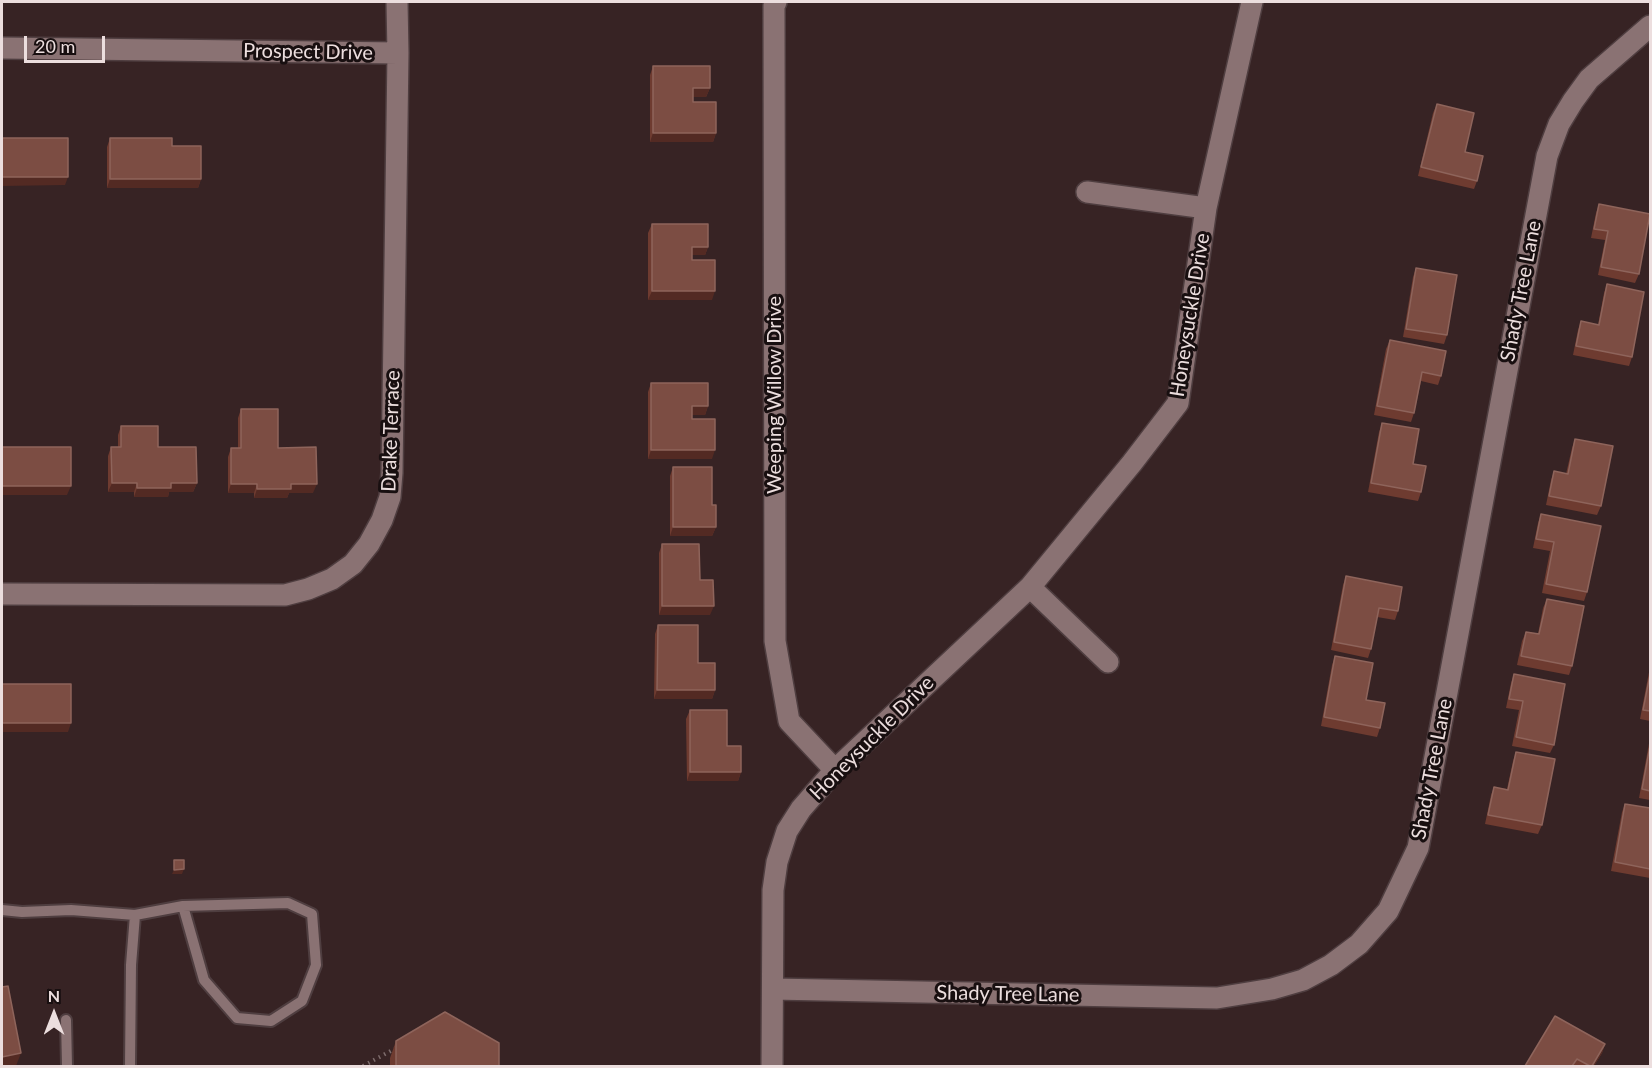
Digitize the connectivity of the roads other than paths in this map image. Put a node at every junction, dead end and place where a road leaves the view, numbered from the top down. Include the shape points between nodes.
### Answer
1 (397, 2) edge
2 (776, 2) edge
3 (1252, 2) edge
4 (1650, 26) edge
5 (2, 48) edge
6 (398, 53) junction
7 (1086, 192) dead end
8 (1206, 208) junction
9 (1030, 587) junction
10 (2, 594) edge
11 (1108, 662) dead end
12 (835, 770) junction
13 (183, 906) junction
14 (2, 910) edge
15 (135, 915) junction
16 (773, 989) junction
17 (66, 1020) dead end
18 (67, 1066) edge
19 (130, 1066) edge
20 (772, 1066) edge

1 - 6 street, Drake Terrace
2 - 12 street, Weeping Willow Drive via 775,641 789,721
3 - 8 street, Honeysuckle Drive
4 - 16 street, Shady Tree Lane via 1589,79 1559,124 1547,156 1418,848 1388,911 1359,944 1303,980 1217,998
5 - 6 street, Prospect Drive
6 - 10 street, Drake Terrace via 392,473 390,497 369,544 353,564 332,579 285,595
7 - 8 street, Honeysuckle Drive
8 - 9 street, Honeysuckle Drive via 1178,403
9 - 11 street
9 - 12 street, Honeysuckle Drive
12 - 16 street, Honeysuckle Drive via 787,831 777,862 773,890
13 - 13 lane via 204,980 237,1018 272,1021 302,1000 316,965 312,914 288,903
13 - 15 lane
14 - 15 lane
15 - 19 lane
16 - 20 street, Honeysuckle Drive
17 - 18 lane

